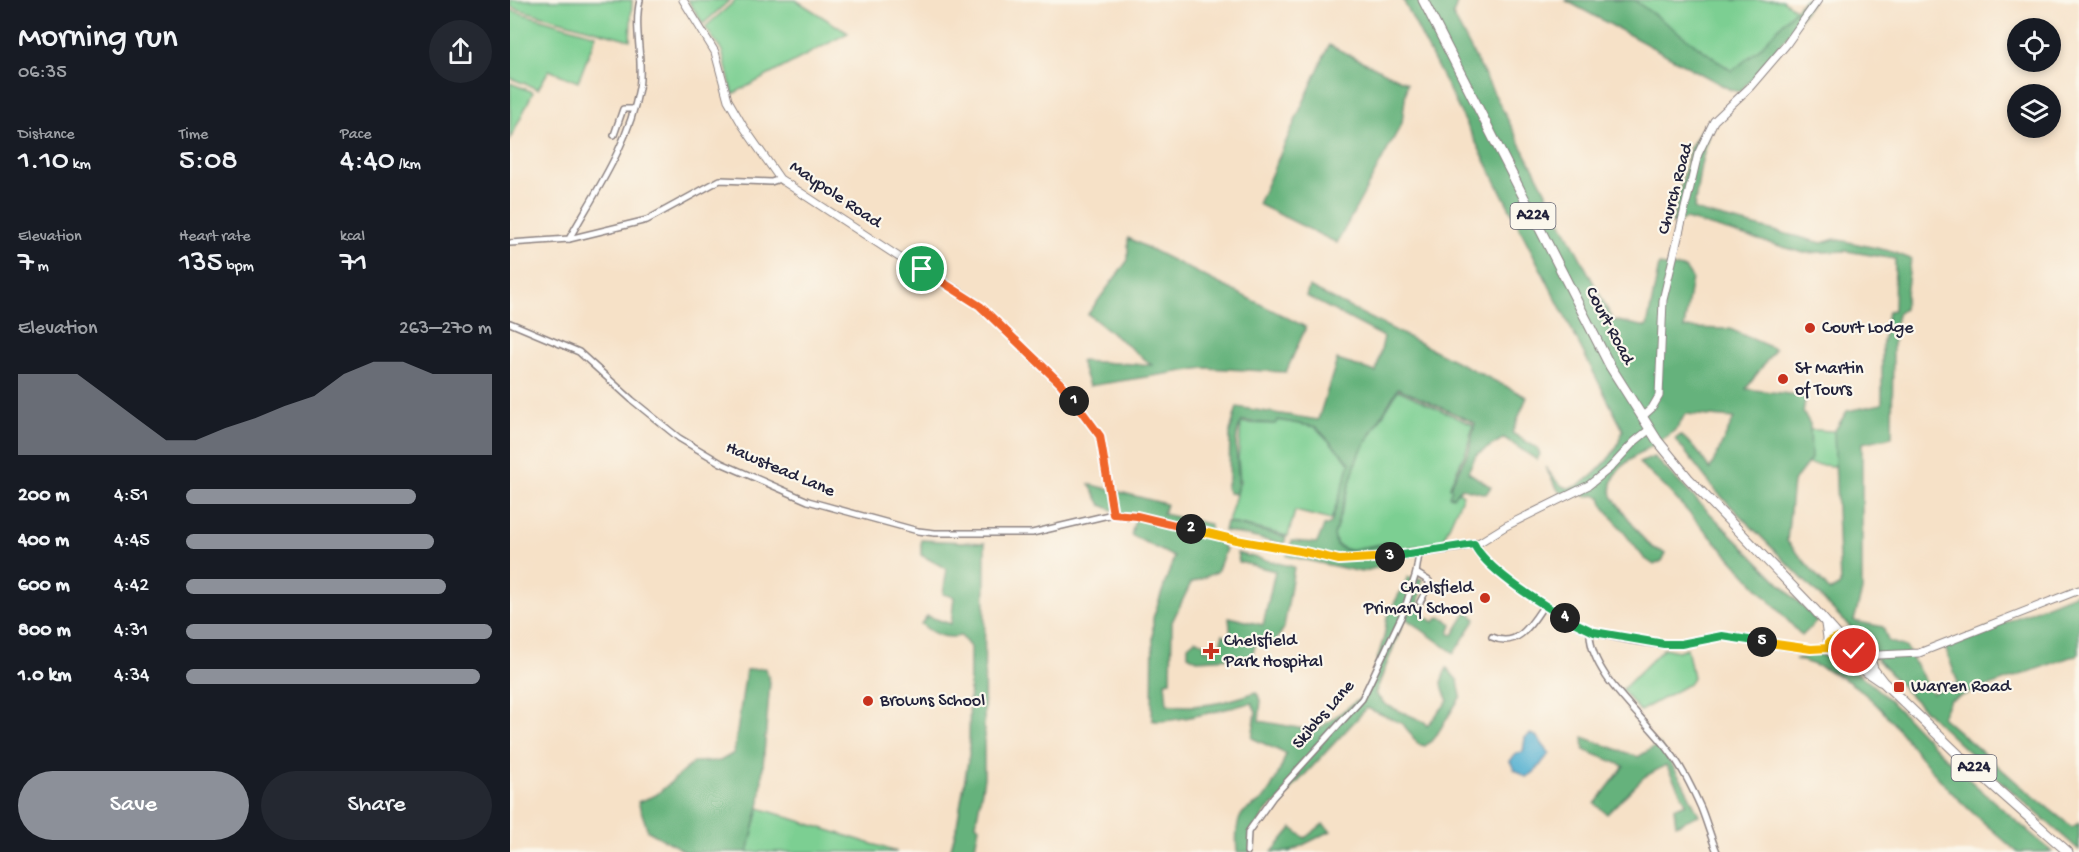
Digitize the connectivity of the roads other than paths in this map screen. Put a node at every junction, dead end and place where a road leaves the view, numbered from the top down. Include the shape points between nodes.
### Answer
1 (640, 0) edge
2 (683, 0) edge
3 (1423, 0) edge
4 (1818, 0) edge
5 (633, 110) junction
6 (614, 135) dead end
7 (780, 179) junction
8 (569, 239) junction
9 (510, 243) edge
10 (510, 323) edge
11 (1642, 417) junction
12 (1650, 429) junction
13 (1113, 514) junction
14 (1474, 544) junction
15 (1419, 554) junction
16 (1416, 573) junction
17 (2079, 590) edge
18 (1420, 602) dead end
19 (1544, 605) junction
20 (1826, 624) junction
21 (1590, 631) junction
22 (1492, 637) dead end
23 (1842, 641) junction
24 (1831, 648) junction
25 (1868, 657) junction
26 (1859, 665) junction
27 (1883, 682) junction
28 (1247, 852) edge
29 (1717, 852) edge
30 (2068, 852) edge

1 - 5 street via 639,88
2 - 7 street, Maypole Road via 715,52 728,100
3 - 11 main road, Court Road / A224 via 1610,366
4 - 11 street, Church Road via 1750,87 1714,121 1698,154 1663,300 1660,390 1655,405
5 - 6 street via 623,109
5 - 8 street via 623,142
7 - 8 street via 720,180 647,220
7 - 13 street, Maypole Road via 980,306 1060,383 1100,436
8 - 9 street
10 - 13 street, Hawstead Lane via 579,352 679,438 713,458 808,501 935,533 1032,533
11 - 12 main road, Court Road / A224
12 - 14 street via 1589,485
12 - 20 main road, Court Road / A224 via 1688,478
13 - 15 street via 1339,560
14 - 15 street
14 - 19 street via 1498,571
15 - 16 street, Skibbs Lane
16 - 18 street via 1429,581
16 - 28 street, Skibbs Lane via 1404,611 1362,699 1273,797 1248,832
17 - 25 street via 1918,653
19 - 21 street
19 - 22 street via 1519,636 1504,641
20 - 23 main road, Court Road / A224
20 - 24 main road
21 - 24 street via 1664,644 1722,636 1795,648
21 - 29 street via 1591,642 1609,680 1671,752 1701,808
23 - 24 main road via 1843,650
23 - 25 main road, Court Road / A224
24 - 26 main road, A224
25 - 26 main road via 1857,657
25 - 26 main road via 1869,667
25 - 27 main road, A224
26 - 27 main road, A224
27 - 30 main road, A224

